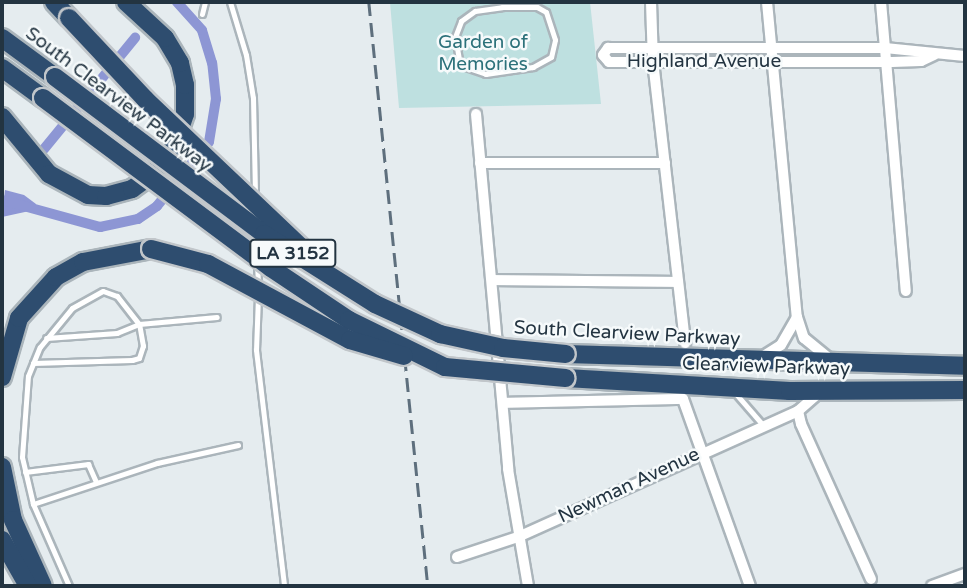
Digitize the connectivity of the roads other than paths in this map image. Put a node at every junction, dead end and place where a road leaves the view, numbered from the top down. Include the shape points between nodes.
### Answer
1 (54, 2) edge
2 (126, 2) edge
3 (205, 2) edge
4 (230, 2) edge
5 (651, 2) edge
6 (767, 2) edge
7 (881, 2) edge
8 (502, 5) edge
9 (202, 14) dead end
10 (2, 38) edge
11 (653, 48) junction
12 (885, 48) junction
13 (772, 49) junction
14 (934, 55) junction
15 (965, 56) edge
16 (653, 61) junction
17 (771, 62) junction
18 (885, 62) junction
19 (2, 68) edge
20 (476, 114) dead end
21 (2, 117) edge
22 (480, 163) junction
23 (665, 163) junction
24 (493, 281) junction
25 (678, 282) junction
26 (346, 288) junction
27 (906, 291) dead end
28 (216, 317) dead end
29 (797, 317) junction
30 (139, 324) junction
31 (46, 338) junction
32 (685, 343) dead end
33 (749, 362) junction
34 (33, 363) junction
35 (837, 363) junction
36 (965, 366) edge
37 (445, 367) junction
38 (2, 377) edge
39 (732, 389) junction
40 (965, 390) edge
41 (821, 391) junction
42 (502, 403) junction
43 (798, 411) junction
44 (762, 424) junction
45 (239, 445) dead end
46 (700, 452) junction
47 (2, 467) edge
48 (25, 472) junction
49 (96, 482) junction
50 (33, 504) junction
51 (518, 537) junction
52 (2, 540) edge
53 (457, 557) dead end
54 (965, 574) edge
55 (871, 579) dead end
56 (28, 586) edge
57 (43, 586) edge
58 (69, 586) edge
59 (284, 586) edge
60 (528, 586) edge
61 (750, 586) edge
62 (932, 586) edge

1 - 26 highway, bridge via 154,109
2 - 21 highway via 165,38 180,63 185,85 185,114 174,146 154,173 132,189 88,195 49,174
3 - 9 lane
4 - 59 lane via 253,98 256,350
5 - 11 street
6 - 13 street
7 - 12 street
8 - 8 lane via 475,11 461,22 455,37 460,65 486,74 533,67 551,57 555,40 547,12
10 - 26 highway, South Clearview Parkway / LA 3152, bridge via 187,179
11 - 13 street, Highland Avenue
11 - 16 street
11 - 16 street, Highland Avenue via 608,48 603,55 609,62
12 - 13 street, Highland Avenue
12 - 14 street, Highland Avenue via 920,49
12 - 18 street
13 - 17 street
14 - 15 street, Highland Avenue
14 - 18 street, Highland Avenue via 921,61
16 - 17 street, Highland Avenue
16 - 23 street
17 - 18 street, Highland Avenue
17 - 29 street
18 - 27 street
19 - 37 highway, LA 3152, bridge via 282,276 349,320
20 - 22 street
22 - 23 street
22 - 24 street
23 - 25 street
24 - 25 street
24 - 42 street
25 - 32 street
26 - 33 highway, South Clearview Parkway / LA 3152, bridge via 440,334 503,348
28 - 30 lane
29 - 33 street via 781,345
29 - 35 street via 813,349
30 - 31 lane via 117,333
30 - 31 lane via 117,296 103,291 72,308
30 - 34 lane via 143,346 139,358
31 - 34 lane
33 - 35 highway, South Clearview Parkway / LA 3152
34 - 48 lane via 22,415
35 - 36 highway, South Clearview Parkway / LA 3152
37 - 38 highway, bridge via 350,340 208,264 151,249 83,262 56,277 19,318
37 - 39 highway, Clearview Parkway / LA 3152, bridge
39 - 41 highway, Clearview Parkway / LA 3152
39 - 44 lane
40 - 41 highway, Clearview Parkway / LA 3152
41 - 43 street
42 - 46 street via 683,399
42 - 51 street
43 - 44 street, Newman Avenue
43 - 55 street
44 - 46 street, Newman Avenue
45 - 49 lane
46 - 51 street, Newman Avenue
46 - 61 street
47 - 57 highway via 13,520
48 - 49 lane via 88,464
48 - 50 lane
49 - 50 lane
50 - 58 lane
51 - 53 street, Newman Avenue
51 - 60 street
52 - 56 highway
54 - 62 street

